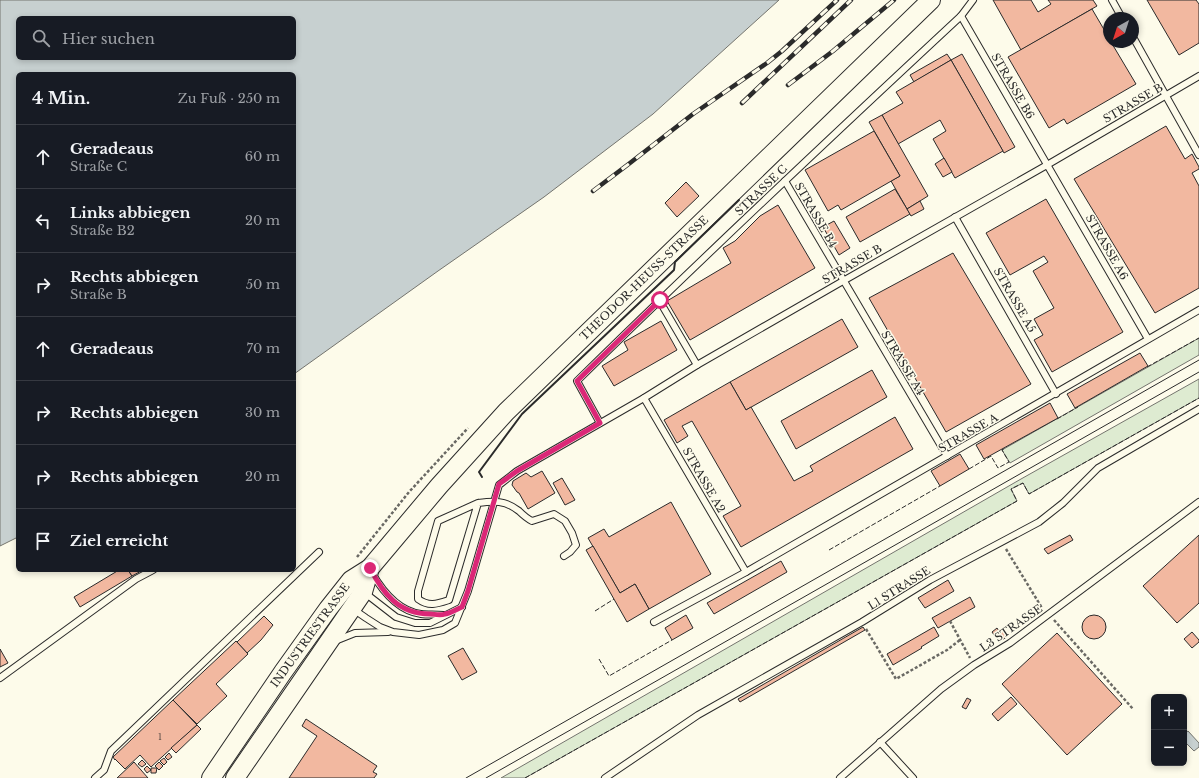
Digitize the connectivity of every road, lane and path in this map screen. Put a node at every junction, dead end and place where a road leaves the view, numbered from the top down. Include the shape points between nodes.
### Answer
1 (931, 0) edge
2 (973, 0) edge
3 (1112, 0) edge
4 (1119, 12) edge
5 (961, 16) junction
6 (1139, 48) edge
7 (1199, 76) edge
8 (1166, 96) junction
9 (1199, 155) edge
10 (1047, 165) junction
11 (785, 181) junction
12 (955, 217) junction
13 (843, 281) junction
14 (660, 300) junction
15 (1199, 310) edge
16 (1148, 339) junction
17 (697, 365) junction
18 (1056, 394) junction
19 (644, 398) junction
20 (1199, 409) edge
21 (600, 423) junction
22 (947, 456) junction
23 (495, 501) junction
24 (1199, 502) edge
25 (478, 503) junction
26 (1002, 542) junction
27 (319, 552) dead end
28 (564, 556) dead end
29 (370, 568) junction
30 (149, 572) edge
31 (746, 572) junction
32 (357, 586) junction
33 (345, 602) junction
34 (462, 607) junction
35 (1048, 614) junction
36 (445, 615) junction
37 (950, 621) dead end
38 (654, 622) dead end
39 (862, 622) junction
40 (393, 632) junction
41 (960, 640) junction
42 (326, 645) junction
43 (974, 665) junction
44 (0, 678) edge
45 (1133, 709) dead end
46 (880, 742) junction
47 (95, 778) edge
48 (211, 778) edge
49 (235, 778) edge
50 (605, 778) edge
51 (840, 778) edge
52 (913, 778) edge

1 - 29 main road, THEODOR-HEUSS-STRASSE via 506,412
2 - 5 lane, STRASSE C
3 - 4 lane
5 - 10 lane, STRASSE B6
5 - 11 lane, STRASSE C
6 - 8 lane
7 - 8 lane, STRASSE B
8 - 9 lane
8 - 10 lane, STRASSE B
10 - 12 lane, STRASSE B
10 - 16 lane, STRASSE A6
11 - 13 lane, STRASSE B4
11 - 14 lane, STRASSE C
12 - 13 lane, STRASSE B
12 - 18 lane, STRASSE A5
13 - 17 lane, STRASSE B
13 - 22 lane, STRASSE A4
14 - 17 lane
14 - 21 lane, STRASSE C via 577,381
15 - 16 lane, STRASSE A
16 - 18 lane, STRASSE A
17 - 19 lane, STRASSE B
18 - 22 lane, STRASSE A
19 - 21 lane, STRASSE B
19 - 31 lane, STRASSE A2
20 - 26 lane, L1 STRASSE via 1098,468 1063,503 1039,522
21 - 23 lane, STRASSE B via 499,484
22 - 31 lane, STRASSE A
23 - 25 lane
23 - 28 lane via 506,503 532,521 554,514 565,521 576,545
23 - 34 lane, STRASSE B
24 - 35 lane, L3 STRASSE
25 - 25 lane via 449,600 436,605 424,604 418,599 418,591 438,521
26 - 35 path
26 - 39 lane, L1 STRASSE via 930,580
27 - 47 lane via 110,751 104,770
29 - 32 main road, INDUSTRIESTRASSE
29 - 36 lane via 388,596 401,607 420,614
30 - 44 lane
31 - 38 lane, STRASSE A
32 - 33 main road, INDUSTRIESTRASSE
32 - 36 lane via 396,617 415,623 430,623
33 - 40 lane via 380,628
33 - 42 main road, INDUSTRIESTRASSE
33 - 48 main road, INDUSTRIESTRASSE via 283,672
34 - 36 lane
34 - 40 lane, STRASSE B via 455,623 443,630 419,635
35 - 43 lane, L3 STRASSE via 1010,643
35 - 45 path
37 - 41 path
39 - 41 path via 896,679
39 - 50 lane, L1 STRASSE via 698,716
40 - 42 lane via 355,633
41 - 43 path
42 - 49 main road, INDUSTRIESTRASSE
43 - 46 lane, L3 STRASSE via 941,689
46 - 51 lane, L3 STRASSE
46 - 52 lane

